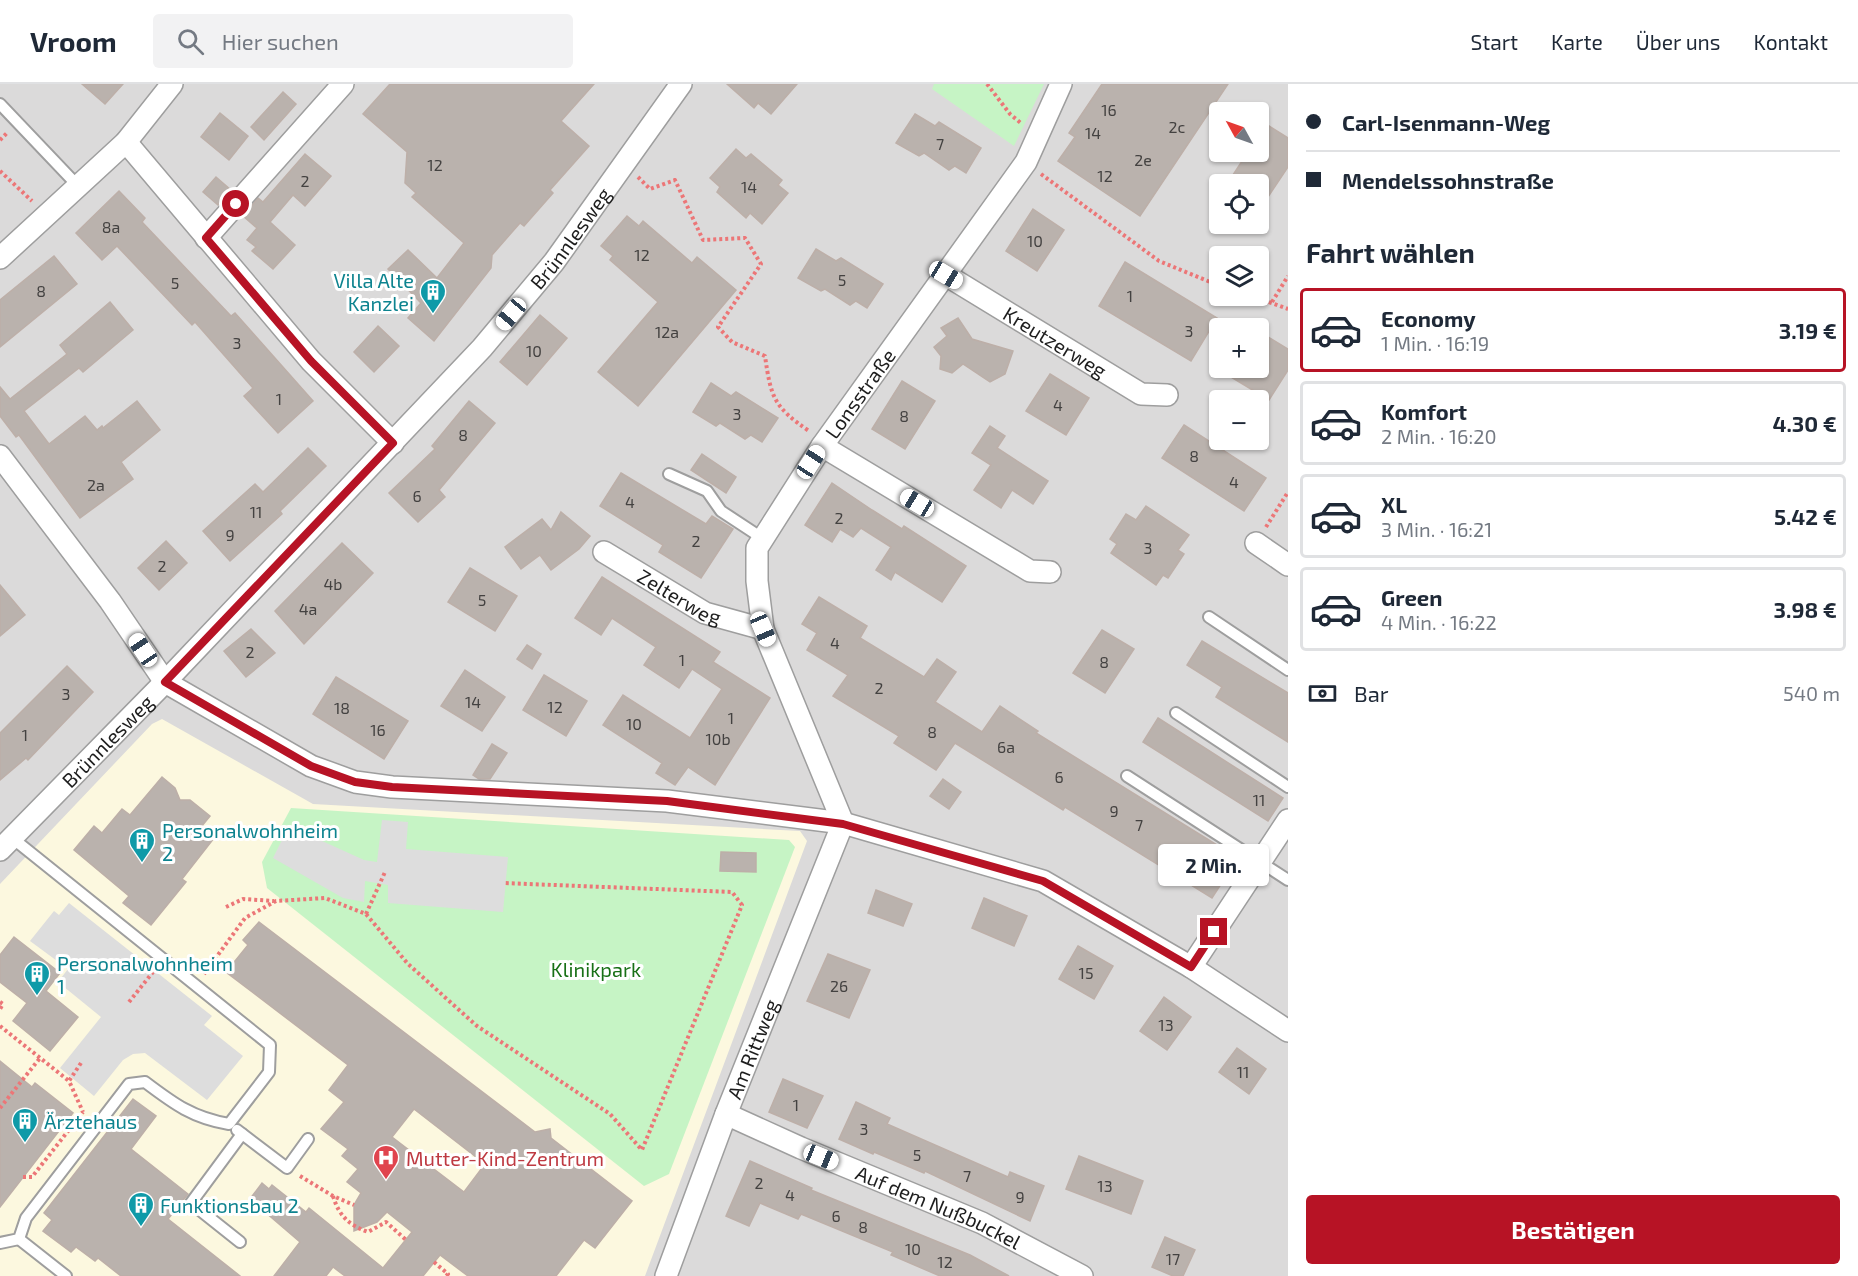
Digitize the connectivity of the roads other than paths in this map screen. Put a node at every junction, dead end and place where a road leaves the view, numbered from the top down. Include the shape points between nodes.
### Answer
1 (172, 84) edge
2 (343, 84) edge
3 (681, 84) edge
4 (1061, 84) edge
5 (0, 104) edge
6 (126, 142) junction
7 (78, 186) junction
8 (206, 238) junction
9 (0, 258) edge
10 (946, 275) junction
11 (1167, 395) dead end
12 (393, 443) junction
13 (823, 444) junction
14 (0, 456) edge
15 (669, 474) dead end
16 (762, 538) junction
17 (1256, 543) road end
18 (604, 552) dead end
19 (1288, 565) edge
20 (1050, 572) dead end
21 (1209, 617) dead end
22 (763, 629) junction
23 (1288, 670) edge
24 (165, 682) junction
25 (1176, 713) dead end
26 (1127, 776) dead end
27 (1288, 787) edge
28 (1288, 820) edge
29 (843, 824) junction
30 (5, 843) edge
31 (1260, 862) junction
32 (1288, 880) edge
33 (1191, 967) junction
34 (1288, 1031) edge
35 (726, 1114) junction
36 (230, 1124) junction
37 (242, 1134) junction
38 (308, 1139) dead end
39 (19, 1239) junction
40 (240, 1242) dead end
41 (0, 1243) edge
42 (66, 1276) edge
43 (666, 1276) edge
44 (1082, 1276) edge

1 - 6 street
2 - 8 street
3 - 12 street, Brünnlesweg via 554,262 482,348
4 - 10 street, Lonsstraße via 1026,162
5 - 7 lane
6 - 7 street
6 - 8 street
7 - 9 street
8 - 12 street via 311,361
10 - 11 street, Kreutzerweg via 1141,394
10 - 13 street, Lonsstraße
12 - 24 street, Brünnlesweg
13 - 16 street, Lonsstraße
13 - 20 street via 1030,571
14 - 24 street via 110,601
15 - 16 lane via 707,491 721,511
16 - 22 street, Lonsstraße via 757,548 757,581
17 - 19 street
18 - 22 street, Zelterweg via 705,613
21 - 23 lane
22 - 29 street, Lonsstraße
24 - 29 street via 311,766 355,782 667,801
24 - 30 street, Brünnlesweg
25 - 27 lane
26 - 31 lane
28 - 31 street
29 - 33 street via 1043,881
29 - 35 street, Am Rittweg
30 - 36 lane via 163,959 270,1045 269,1072
31 - 32 lane
31 - 33 street
33 - 34 street
35 - 43 street, Am Rittweg
35 - 44 street, Auf dem Nußbuckel via 982,1222
36 - 37 lane
36 - 39 lane via 209,1121 179,1108 145,1082 129,1084 26,1218
37 - 38 lane via 287,1168
37 - 40 lane via 191,1203
39 - 41 lane
39 - 42 lane

